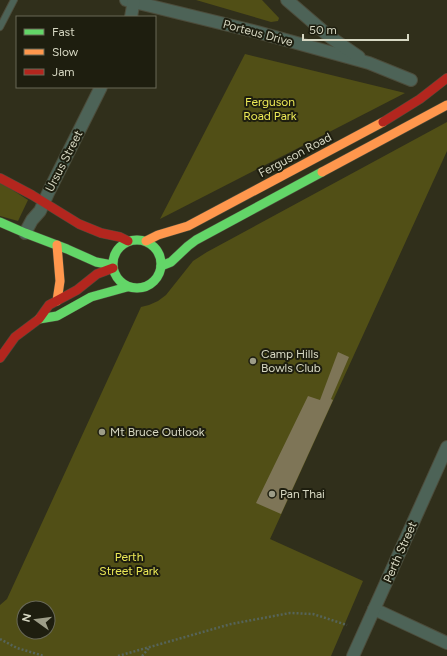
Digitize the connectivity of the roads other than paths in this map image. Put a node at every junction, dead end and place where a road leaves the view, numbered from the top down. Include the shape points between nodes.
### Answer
1 (14, 0) edge
2 (287, 0) edge
3 (131, 1) edge
4 (131, 16) edge
5 (0, 27) edge
6 (369, 63) junction
7 (447, 78) edge
8 (411, 80) dead end
9 (100, 88) edge
10 (447, 105) edge
11 (0, 178) edge
12 (43, 202) junction
13 (0, 222) edge
14 (25, 233) junction
15 (128, 241) junction
16 (146, 241) junction
17 (57, 245) junction
18 (112, 266) junction
19 (161, 266) junction
20 (127, 287) junction
21 (57, 301) junction
22 (39, 319) junction
23 (0, 358) edge
24 (447, 448) edge
25 (374, 609) junction
26 (447, 643) edge
27 (353, 656) edge

1 - 5 lane
2 - 6 street via 330,37
3 - 4 street
3 - 6 street, Porteus Drive
6 - 8 street, Porteus Drive
7 - 16 main road, Ferguson Road via 420,99 372,128 188,226
9 - 12 street, Ursus Street
10 - 19 main road via 196,240 171,262
11 - 12 main road
12 - 14 street, Ursus Street
12 - 15 main road via 90,229
13 - 14 main road
14 - 17 main road
15 - 16 main road
15 - 18 main road via 116,250
16 - 19 main road via 158,251
17 - 18 main road
17 - 21 main road via 60,281
18 - 20 main road via 115,276
18 - 21 main road
19 - 20 main road via 160,273 150,285 142,288
20 - 22 main road via 91,298 57,316
21 - 22 main road via 49,305
22 - 23 main road via 15,337
24 - 25 street, Perth Street
25 - 26 street
25 - 27 street, Perth Street

